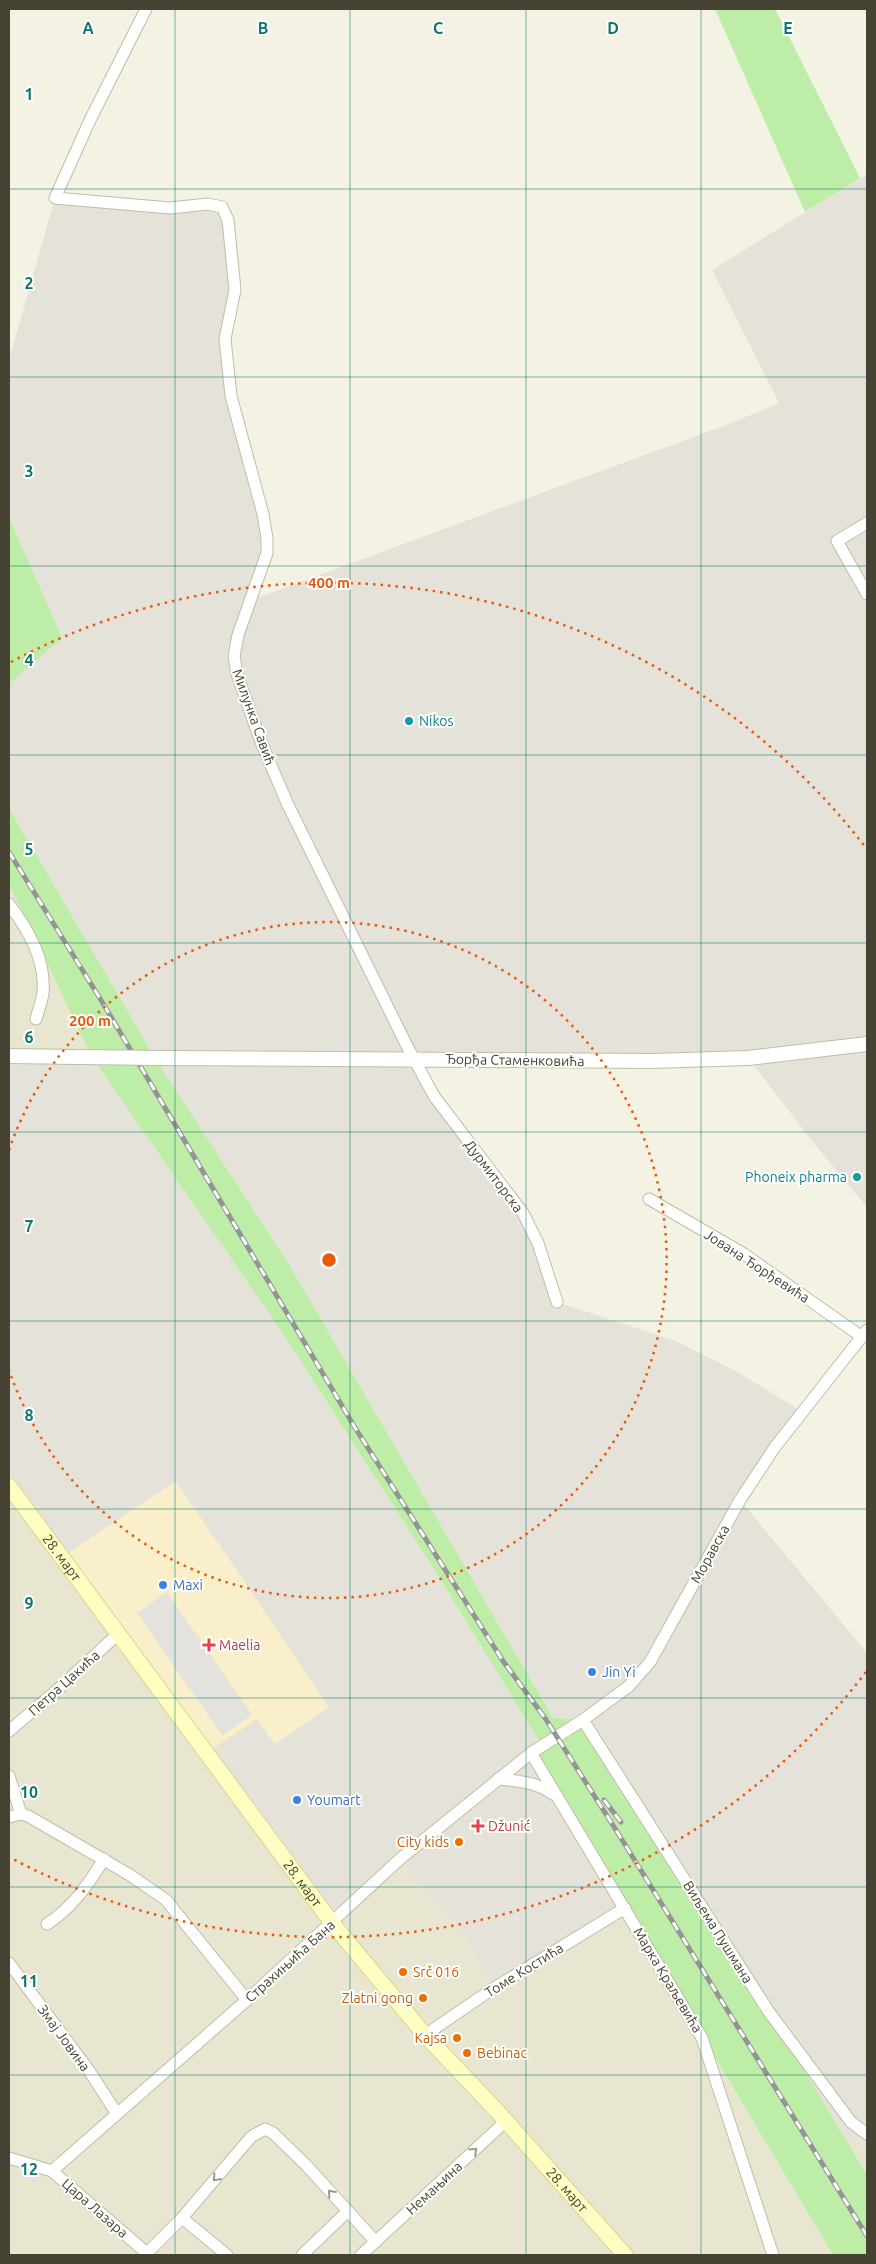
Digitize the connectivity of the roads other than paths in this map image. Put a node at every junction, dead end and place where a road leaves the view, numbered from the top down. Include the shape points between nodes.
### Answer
1 (146, 9) edge
2 (867, 523) edge
3 (867, 594) edge
4 (9, 904) edge
5 (36, 1019) dead end
6 (867, 1044) edge
7 (9, 1056) edge
8 (414, 1059) junction
9 (649, 1199) dead end
10 (557, 1302) dead end
11 (864, 1334) edge
12 (9, 1486) edge
13 (119, 1633) junction
14 (583, 1720) junction
15 (9, 1731) edge
16 (531, 1753) junction
17 (9, 1776) edge
18 (498, 1779) junction
19 (556, 1797) junction
20 (21, 1814) junction
21 (9, 1817) edge
22 (104, 1859) junction
23 (625, 1908) junction
24 (332, 1922) junction
25 (46, 1924) dead end
26 (9, 1963) edge
27 (247, 2000) junction
28 (426, 2035) junction
29 (117, 2114) junction
30 (506, 2121) junction
31 (867, 2134) edge
32 (9, 2158) edge
33 (52, 2171) junction
34 (348, 2211) junction
35 (182, 2218) junction
36 (376, 2242) junction
37 (148, 2254) edge
38 (227, 2255) edge
39 (302, 2255) edge
40 (361, 2255) edge
41 (625, 2255) edge
42 (772, 2255) edge

1 - 8 street, Милунка Савић via 54,198 170,208 208,204 222,207 228,220 235,290 225,339 231,396 263,514 268,553 238,635 234,656 237,674 288,805
2 - 3 street via 837,541
4 - 5 street via 27,928 41,962 42,993
6 - 8 street, Ђорђа Стаменковића via 748,1058 588,1061
7 - 8 street, Ђорђа Стаменковића, bridge
8 - 10 street, Дурмиторска via 434,1096 523,1213 538,1243
9 - 11 street, Јована Ђорђевића via 744,1254
11 - 14 street, Моравска via 775,1447 745,1493 650,1662 629,1686
12 - 13 main road, 28. март
13 - 15 street, Петра Цакића
13 - 24 main road, 28. март
14 - 16 street, Моравска
14 - 31 street, Виљема Пушмана via 769,2012 851,2122
16 - 18 street, Страхињића Бана
16 - 19 street, Марка Краљевића
17 - 20 street
18 - 19 street via 542,1786
18 - 24 street, Страхињића Бана via 400,1859
19 - 23 street, Марка Краљевића
20 - 21 street
20 - 22 street
22 - 25 street via 73,1903
22 - 27 street via 166,1900
23 - 28 street, Томе Костића via 491,1990
23 - 42 street, Марка Краљевића via 702,2038
24 - 27 street, Страхињића Бана
24 - 28 main road, 28. март
26 - 29 street, Змај Јовина
27 - 29 street, Страхињића Бана
28 - 30 main road, 28. март
29 - 33 street, Страхињића Бана
36 -> 30 street, Немањина
30 - 41 main road, 28. март
32 - 33 street, Цара Лазара
33 - 37 street, Цара Лазара
34 -> 35 street via 306,2165 265,2129 251,2137
34 - 36 street
34 - 39 street
35 - 37 street
35 - 38 street
36 - 40 street, Немањина

